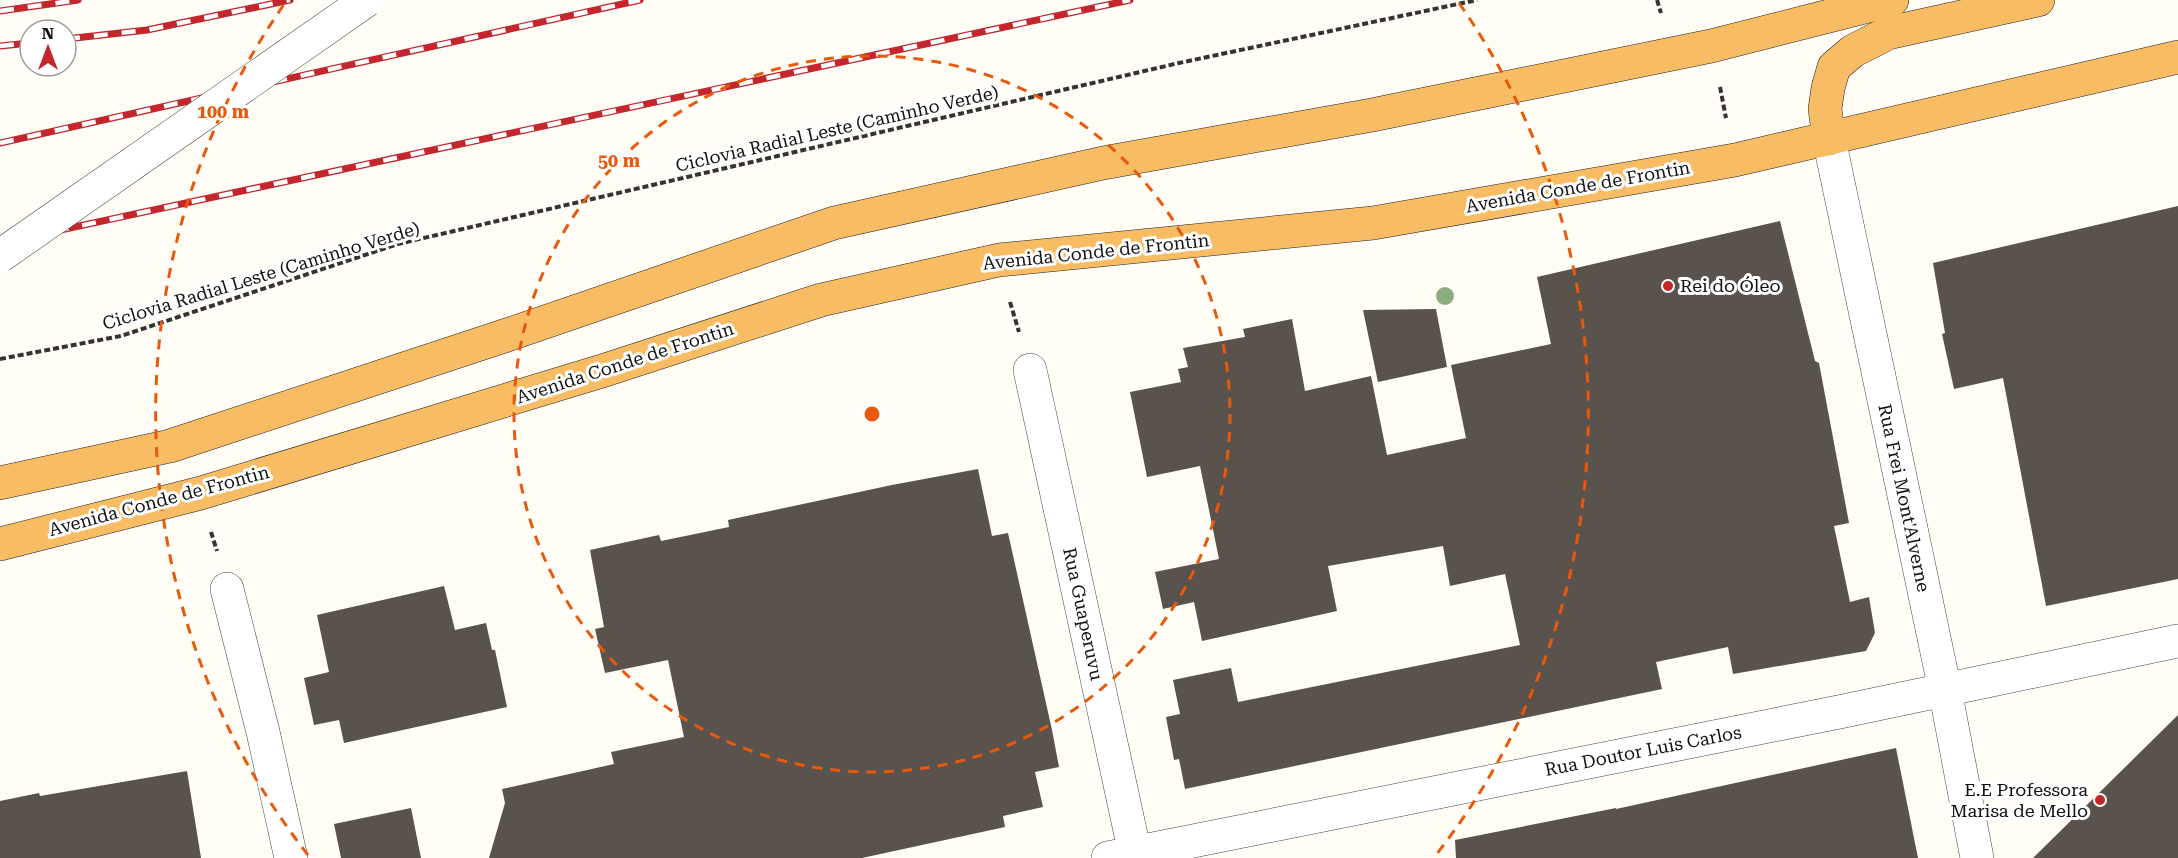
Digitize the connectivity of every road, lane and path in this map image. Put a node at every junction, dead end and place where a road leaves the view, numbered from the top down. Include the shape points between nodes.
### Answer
1 (367, 0) edge
2 (1477, 0) edge
3 (1892, 0) edge
4 (2038, 0) edge
5 (2178, 57) edge
6 (1829, 139) junction
7 (0, 256) edge
8 (999, 260) junction
9 (0, 359) edge
10 (1030, 370) joint
11 (0, 483) edge
12 (201, 493) junction
13 (0, 544) edge
14 (227, 590) joint
15 (2178, 641) edge
16 (1945, 690) junction
17 (1126, 856) edge
18 (291, 858) edge
19 (1977, 858) edge

1 - 7 street, bridge
2 - 9 path, Ciclovia Radial Leste (Caminho Verde) via 1179,63 398,244 121,336
3 - 11 highway via 1712,46 1372,115 1103,163 834,223 170,446
4 - 6 highway via 1888,33 1853,51 1834,67 1828,88 1825,110
5 - 6 highway, Avenida Conde de Frontin
6 - 8 highway, Avenida Conde de Frontin via 1735,160 1373,223
6 - 16 street, Rua Frei Mont'Alverne
8 - 10 path
8 - 12 highway, Avenida Conde de Frontin via 821,300
10 - 17 street, Rua Guaperuvu
12 - 13 highway, Avenida Conde de Frontin
12 - 14 path
14 - 18 street
15 - 16 street, Rua Doutor Luis Carlos
16 - 17 street, Rua Doutor Luis Carlos
16 - 19 street, Rua Frei Mont'Alverne

